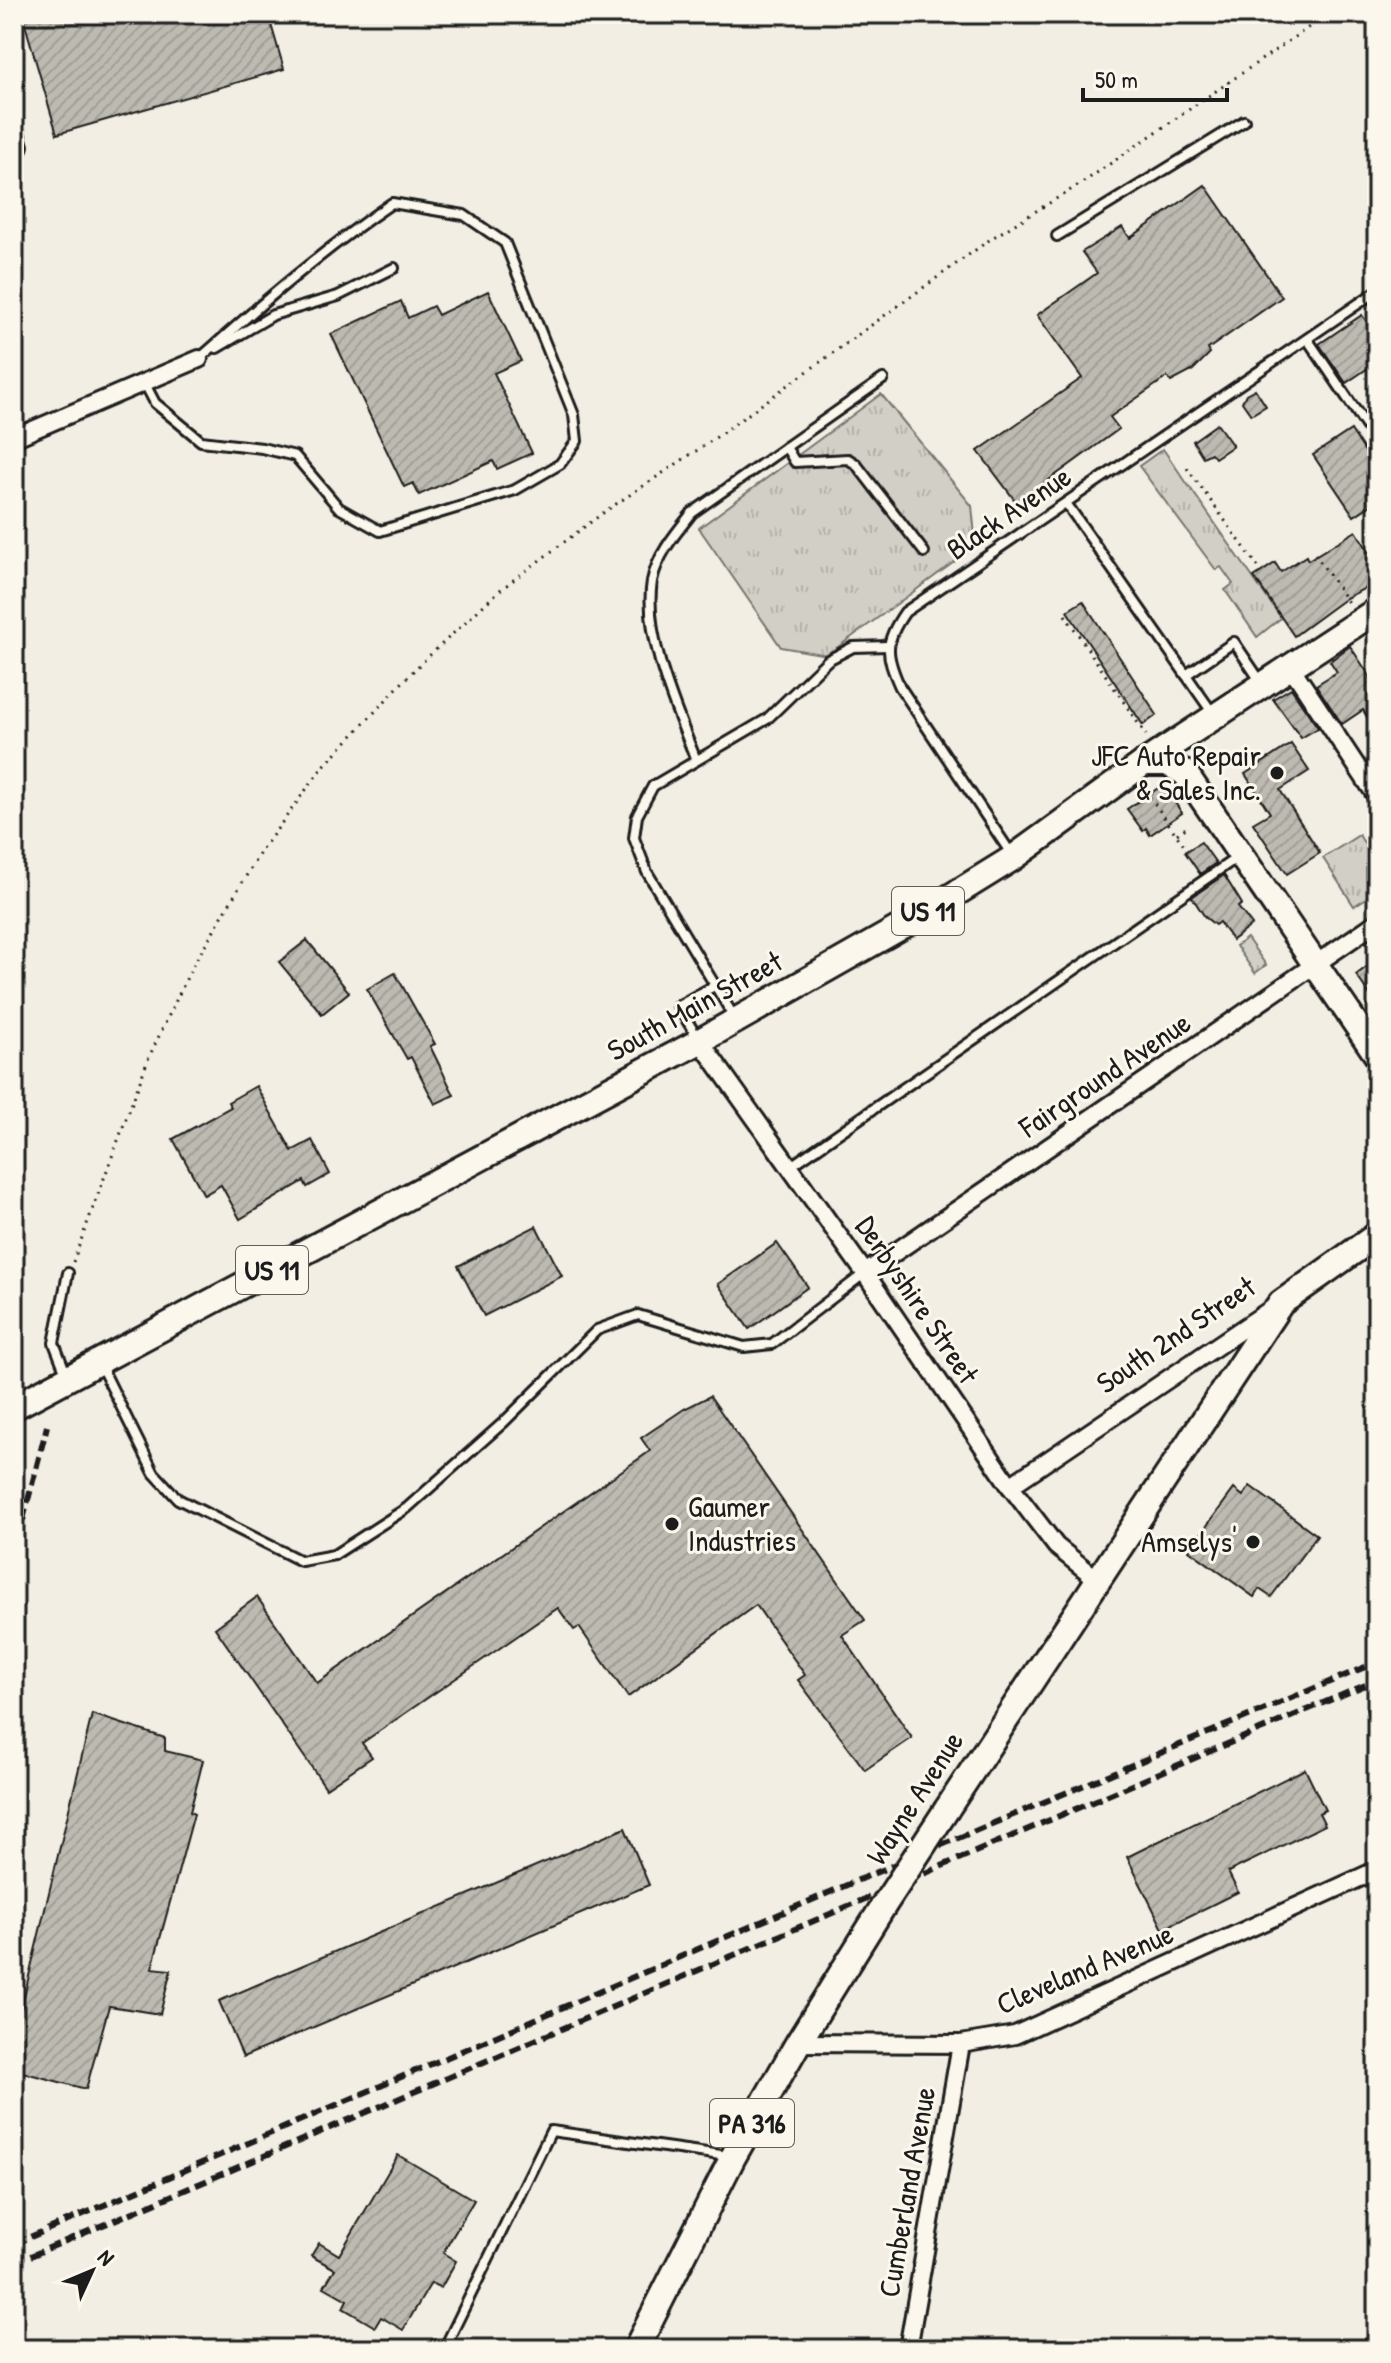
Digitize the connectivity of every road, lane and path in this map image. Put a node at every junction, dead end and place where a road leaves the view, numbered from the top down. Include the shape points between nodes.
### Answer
1 (1328, 14) edge
2 (15, 120) edge
3 (1244, 121) dead end
4 (14, 170) edge
5 (1057, 236) dead end
6 (394, 268) dead end
7 (1377, 291) edge
8 (1308, 340) junction
9 (199, 359) junction
10 (883, 379) dead end
11 (144, 382) junction
12 (14, 438) edge
13 (1377, 442) edge
14 (786, 447) junction
15 (1187, 468) dead end
16 (1066, 503) junction
17 (924, 552) dead end
18 (1315, 554) dead end
19 (1262, 572) dead end
20 (1349, 604) dead end
21 (1377, 610) edge
22 (1065, 615) dead end
23 (889, 646) junction
24 (1291, 667) junction
25 (1186, 675) junction
26 (1264, 686) junction
27 (1215, 716) junction
28 (1187, 735) junction
29 (1146, 751) junction
30 (696, 760) junction
31 (1185, 773) junction
32 (1150, 797) dead end
33 (1377, 797) edge
34 (1187, 827) dead end
35 (1176, 835) junction
36 (1187, 850) dead end
37 (1239, 856) junction
38 (1013, 858) junction
39 (1377, 922) edge
40 (1314, 965) junction
41 (716, 985) junction
42 (737, 1021) junction
43 (700, 1041) junction
44 (1377, 1055) edge
45 (791, 1166) junction
46 (1377, 1235) edge
47 (68, 1273) joint
48 (865, 1273) junction
49 (1281, 1303) junction
50 (99, 1362) junction
51 (68, 1378) junction
52 (14, 1407) edge
53 (1010, 1486) junction
54 (1098, 1580) junction
55 (1377, 1870) edge
56 (798, 2043) junction
57 (961, 2044) junction
58 (733, 2157) junction
59 (444, 2349) edge
60 (636, 2349) edge
61 (908, 2349) edge

1 - 47 path via 1082,183 992,238 607,510 500,590 415,669 322,768 261,851 192,967 149,1057
2 - 4 lane via 23,146
3 - 5 lane
6 - 9 lane via 338,296 273,315
7 - 8 lane, Black Avenue
8 - 13 lane
8 - 16 lane, Black Avenue
9 - 11 street
9 - 11 lane via 349,232 392,203 464,215 505,243 574,415 577,441 560,464 515,490 380,531 339,508 295,456 201,441 155,403
10 - 14 lane
11 - 12 street
14 - 17 lane via 795,462 848,459 856,464
14 - 30 lane via 692,513 668,541 652,581 660,662
15 - 19 path
16 - 23 lane, Black Avenue via 905,612 891,632
16 - 25 lane
18 - 20 path
21 - 24 main road, South Main Street / US 11
22 - 29 path
23 - 30 lane via 853,647 828,660 767,719
23 - 38 lane via 887,659 900,687
24 - 26 main road, South Main Street / US 11
24 - 33 street
25 - 26 lane via 1234,642
25 - 27 lane
26 - 27 main road, South Main Street / US 11
27 - 28 main road, South Main Street / US 11
28 - 29 main road, South Main Street / US 11
28 - 31 main road via 1182,752
29 - 31 main road
29 - 38 main road, South Main Street / US 11
30 - 41 lane via 653,786 637,816 634,838 647,872
31 - 37 main road
32 - 35 path
34 - 35 path
35 - 36 path
37 - 40 main road
37 - 45 lane
38 - 42 main road, South Main Street / US 11
39 - 40 street, Fairground Avenue
40 - 44 main road
40 - 48 street, Fairground Avenue
41 - 42 lane
41 - 43 lane via 678,1006
42 - 43 main road, South Main Street / US 11
43 - 45 street, Derbyshire Street
43 - 50 main road, South Main Street / US 11
45 - 48 street, Derbyshire Street
46 - 49 main road, South 2nd Street / PA 316
47 - 51 lane via 54,1343
48 - 50 lane via 772,1344 744,1347 638,1315 597,1330 407,1508 334,1555 301,1561 178,1499 154,1473
48 - 53 street, Derbyshire Street
49 - 53 street, South 2nd Street
49 - 54 main road, Wayne Avenue / PA 316
50 - 51 main road, South Main Street / US 11
51 - 52 main road, South Main Street / US 11
53 - 54 street, Derbyshire Street via 1056,1546
54 - 56 main road, Wayne Avenue / PA 316, bridge
55 - 57 street, Cleveland Avenue via 1015,2035
56 - 57 street, Cleveland Avenue
56 - 58 main road, Wayne Avenue / PA 316
57 - 61 street, Cumberland Avenue
58 - 59 lane via 551,2131
58 - 60 main road, Wayne Avenue / PA 316

